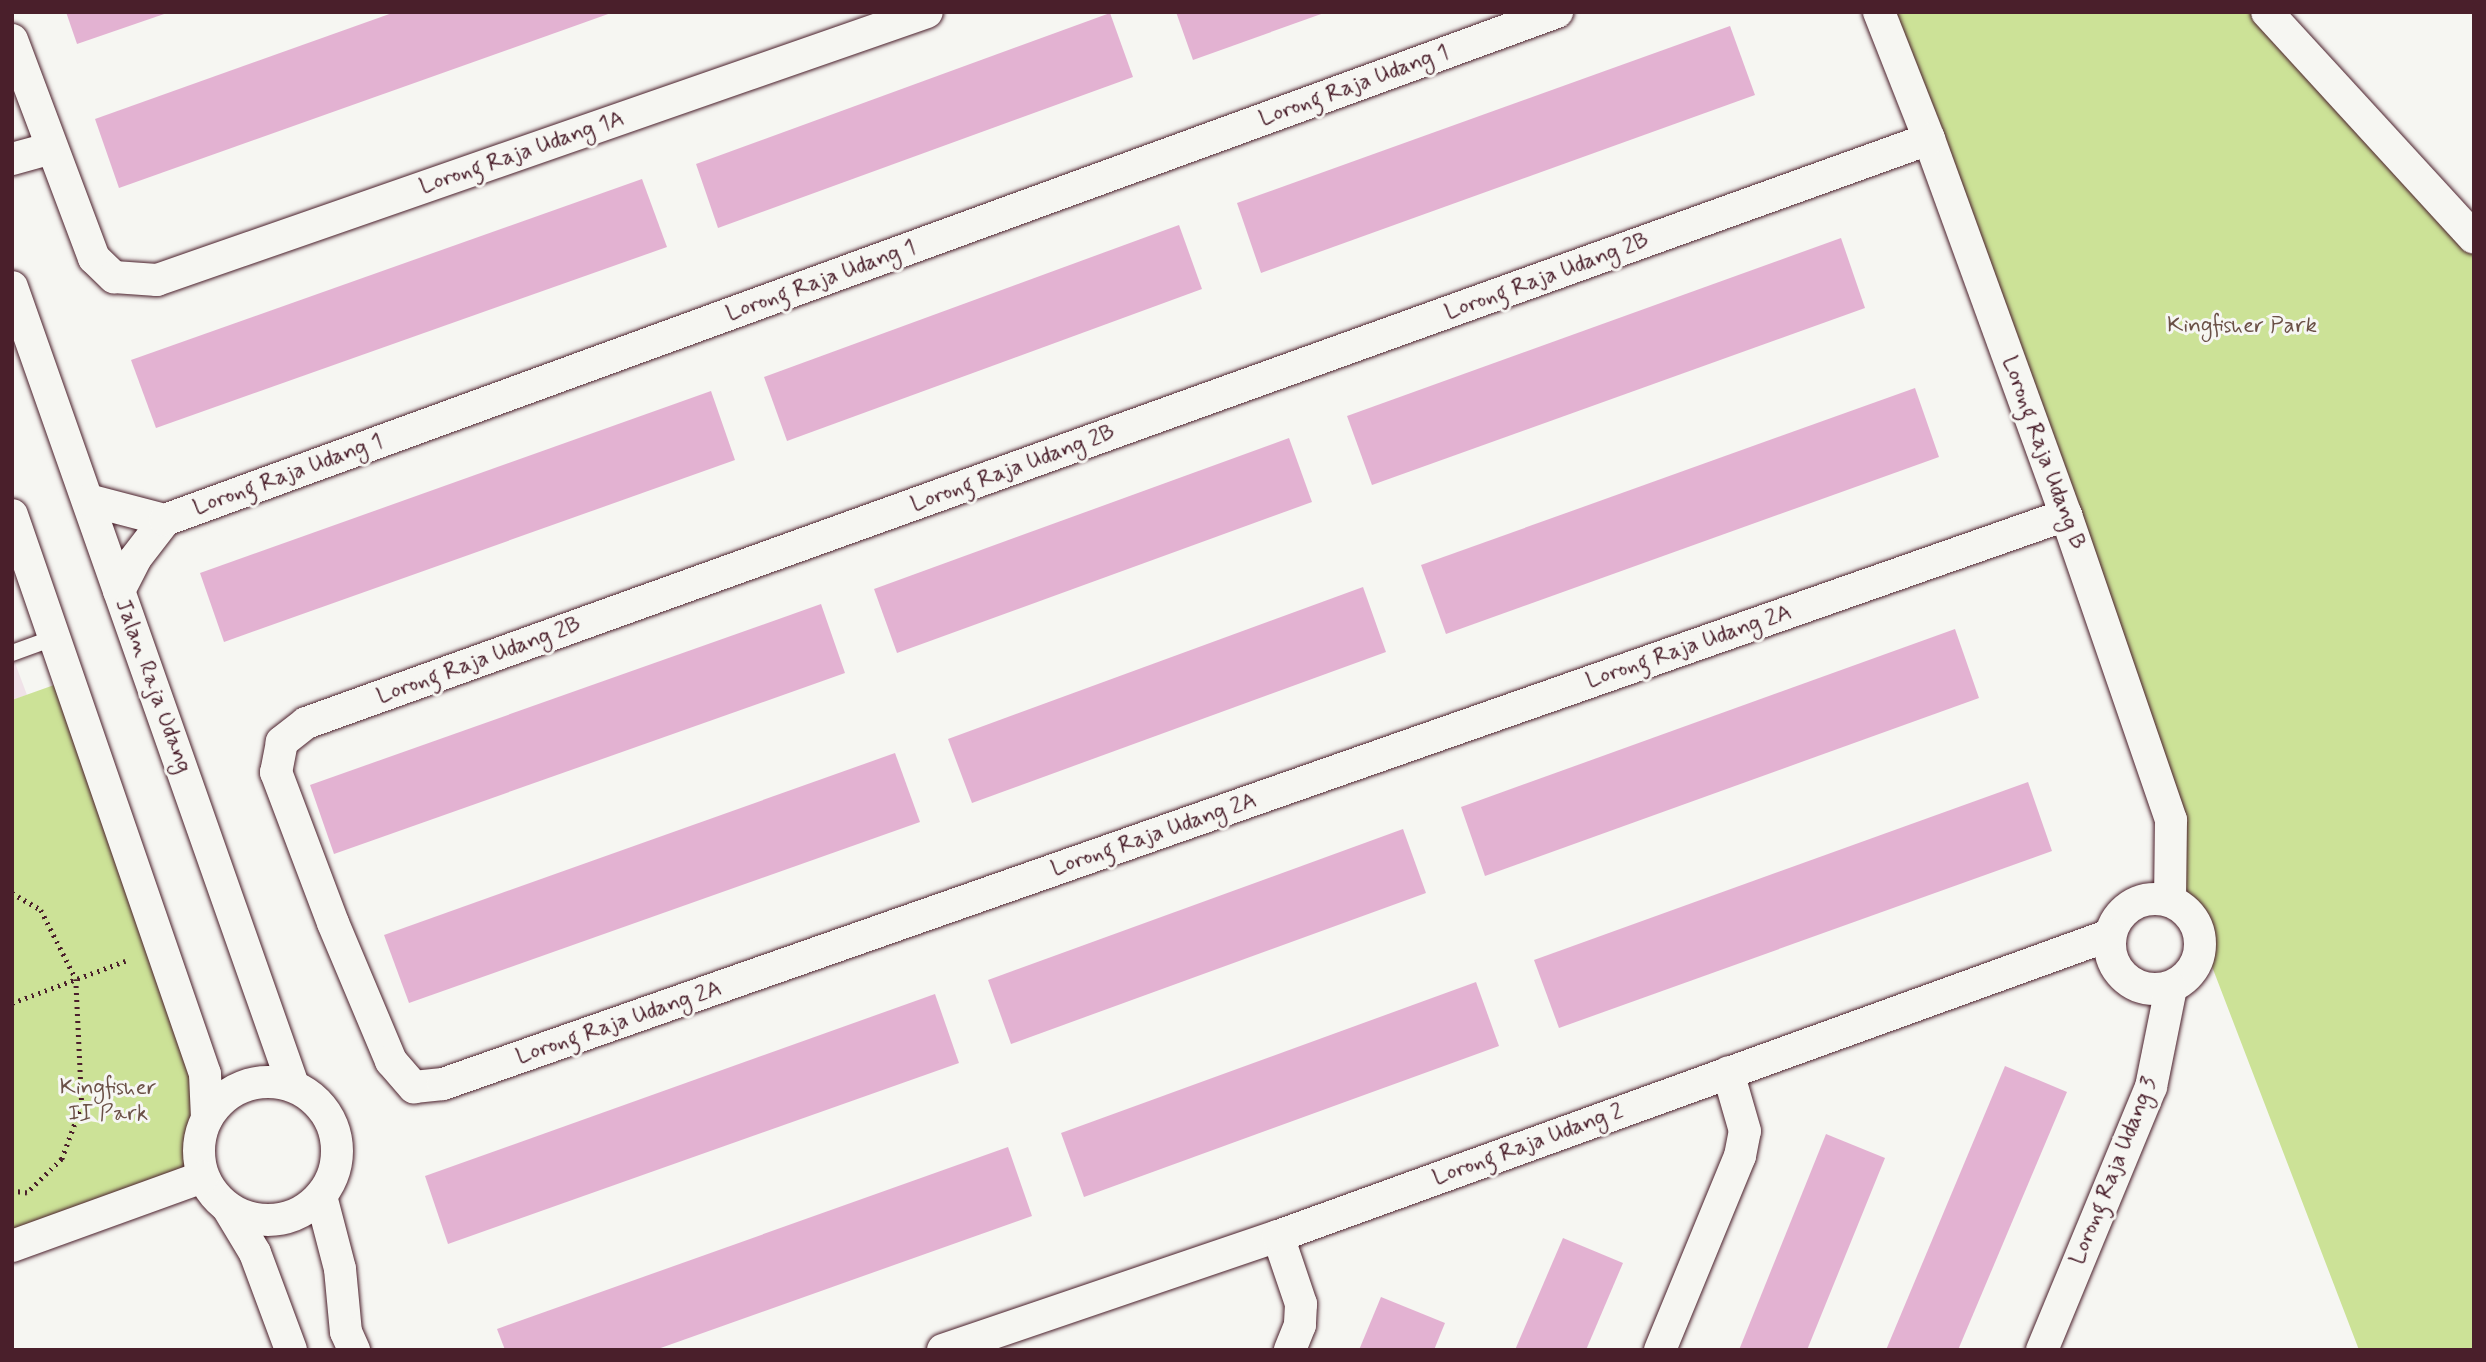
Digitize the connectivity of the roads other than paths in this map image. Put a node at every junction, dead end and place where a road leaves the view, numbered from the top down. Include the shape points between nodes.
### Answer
1 (927, 12) edge
2 (1557, 12) edge
3 (1879, 12) edge
4 (2267, 12) edge
5 (12, 40) edge
6 (1929, 139) junction
7 (52, 148) junction
8 (12, 159) edge
9 (2474, 238) edge
10 (12, 287) edge
11 (88, 500) junction
12 (12, 515) edge
13 (2066, 515) junction
14 (165, 520) junction
15 (119, 591) junction
16 (57, 637) junction
17 (12, 653) edge
18 (2170, 901) junction
19 (332, 923) joint
20 (2110, 935) junction
21 (2171, 988) junction
22 (1728, 1072) junction
23 (293, 1085) junction
24 (206, 1118) junction
25 (203, 1177) junction
26 (321, 1196) junction
27 (228, 1208) junction
28 (1278, 1237) junction
29 (12, 1246) edge
30 (291, 1350) edge
31 (354, 1350) edge
32 (943, 1350) edge
33 (1290, 1350) edge
34 (1660, 1350) edge
35 (2042, 1350) edge

1 - 7 street, Lorong Raja Udang 1A via 157,280 114,277 94,258
2 - 14 street, Lorong Raja Udang 1
3 - 6 street, Lorong Raja Udang B
4 - 9 street
5 - 7 street
6 - 13 street, Lorong Raja Udang B
6 - 19 street, Lorong Raja Udang 2B via 306,723 282,743 276,772
7 - 8 street
10 - 11 street, Jalan Raja Udang
11 - 14 street
11 - 15 street, Jalan Raja Udang
12 - 16 street
13 - 18 street, Lorong Raja Udang B via 2171,820
13 - 19 street, Lorong Raja Udang 2A via 443,1084 414,1087 391,1061
14 - 15 street, Lorong Raja Udang 1 via 135,559
15 - 23 street, Jalan Raja Udang
16 - 17 lane
16 - 24 street via 205,1074
18 - 20 street via 2144,899 2122,912
18 - 21 street via 2193,917 2202,944 2194,971
20 - 21 street via 2114,968 2139,988
20 - 22 street, Lorong Raja Udang 2
21 - 35 street, Lorong Raja Udang 3 via 2151,1087
22 - 28 street, Lorong Raja Udang 2
22 - 34 street via 1745,1131 1740,1156
23 - 24 street via 273,1081 235,1089
23 - 26 street via 312,1097 335,1133 337,1155
24 - 25 street via 198,1157
25 - 27 street
25 - 29 street
26 - 27 street via 296,1213 267,1220
26 - 31 street via 340,1269 346,1332
27 - 30 street via 255,1254
28 - 32 street, Lorong Raja Udang 2
28 - 33 street via 1301,1304 1300,1325

